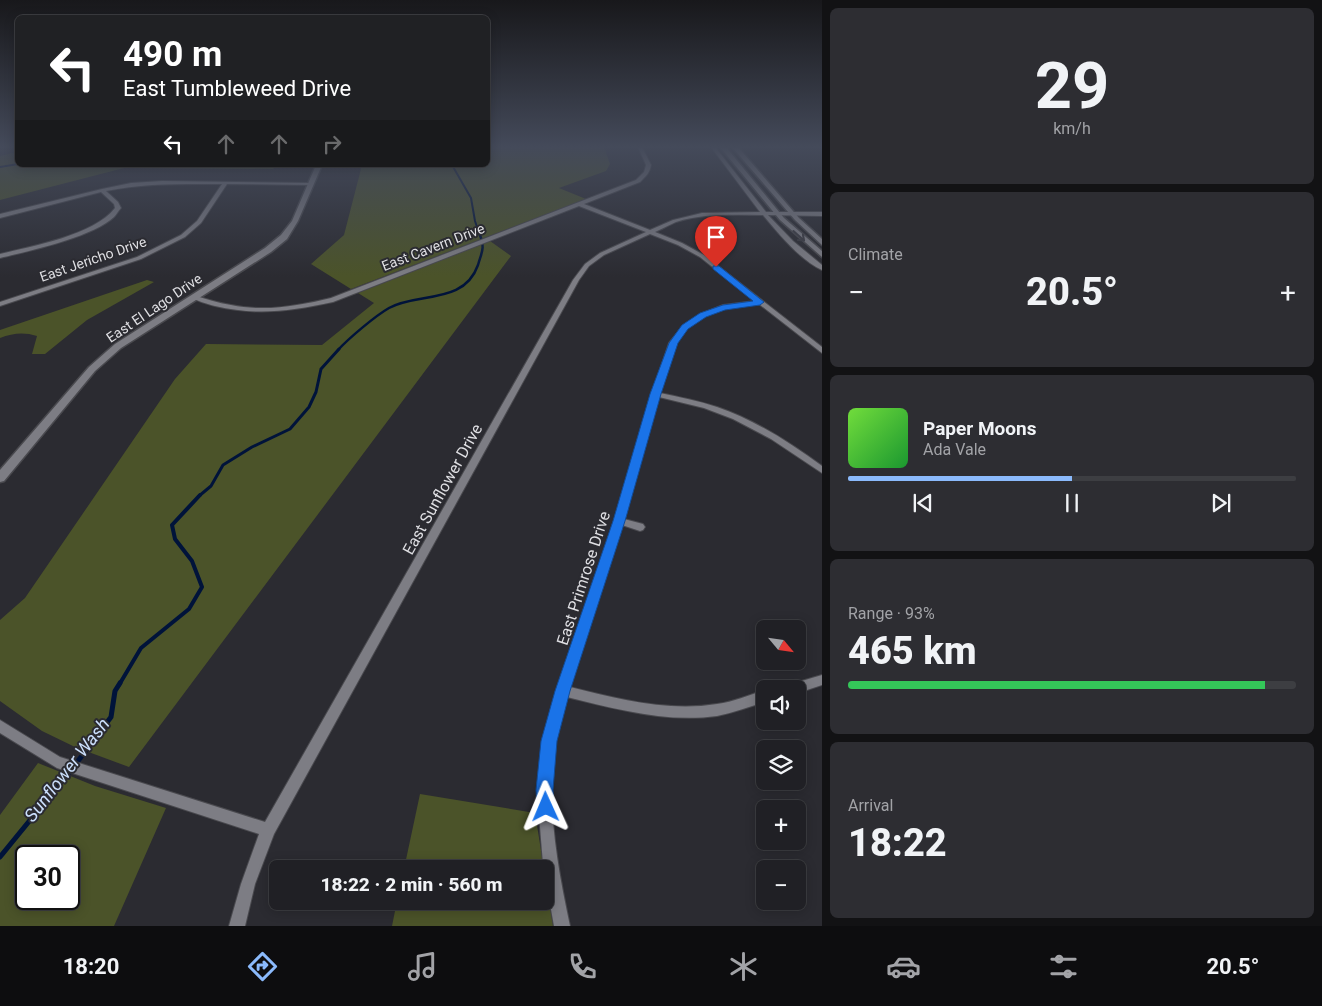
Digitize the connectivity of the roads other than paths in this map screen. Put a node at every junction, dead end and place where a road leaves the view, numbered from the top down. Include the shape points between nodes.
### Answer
1 (102, 190) joint
2 (220, 190) edge
3 (309, 190) edge
4 (615, 190) edge
5 (747, 190) edge
6 (759, 190) edge
7 (772, 190) edge
8 (579, 204) junction
9 (766, 214) junction
10 (778, 214) junction
11 (793, 214) junction
12 (0, 216) edge
13 (822, 216) edge
14 (652, 232) junction
15 (822, 243) edge
16 (822, 255) edge
17 (0, 256) edge
18 (822, 268) edge
19 (193, 297) junction
20 (760, 302) junction
21 (0, 304) edge
22 (822, 351) edge
23 (656, 394) junction
24 (822, 470) edge
25 (0, 478) edge
26 (619, 521) junction
27 (640, 527) dead end
28 (822, 680) edge
29 (806, 685) edge
30 (563, 691) junction
31 (756, 699) edge
32 (0, 726) edge
33 (268, 830) junction
34 (237, 926) edge
35 (562, 926) edge

1 - 12 street
1 - 17 street via 118,208 105,223
2 - 21 street, East Jericho Drive via 199,222 183,236 162,247 139,258
3 - 19 street, East El Lago Drive via 296,222 284,237
4 - 8 street, East Cavern Drive
5 - 9 street
6 - 10 street
7 - 11 street
8 - 14 street
8 - 19 street, East Cavern Drive via 333,300 295,308 256,311 222,307
9 - 10 street, East Sunflower Drive
9 - 14 street, East Sunflower Drive via 702,215 675,221
9 - 18 street via 791,242
10 - 11 street, East Sunflower Drive
10 -> 16 street
11 - 13 street, East Sunflower Drive
11 - 15 street
14 - 20 street via 702,256
14 - 33 street, East Sunflower Drive via 602,254 587,265 576,280
19 - 25 street, East El Lago Drive via 130,336 105,357
20 - 22 street
20 - 23 street, East Primrose Drive via 723,307 685,327 673,343
23 - 24 street via 744,420
23 - 26 street, East Primrose Drive
26 - 27 street
26 - 30 street, East Primrose Drive
28 - 29 street
30 - 31 street via 672,712 718,710
30 - 35 street, East Primrose Drive via 549,741 544,790 550,864
32 - 33 street via 57,762
33 - 34 street, East Sunflower Drive

